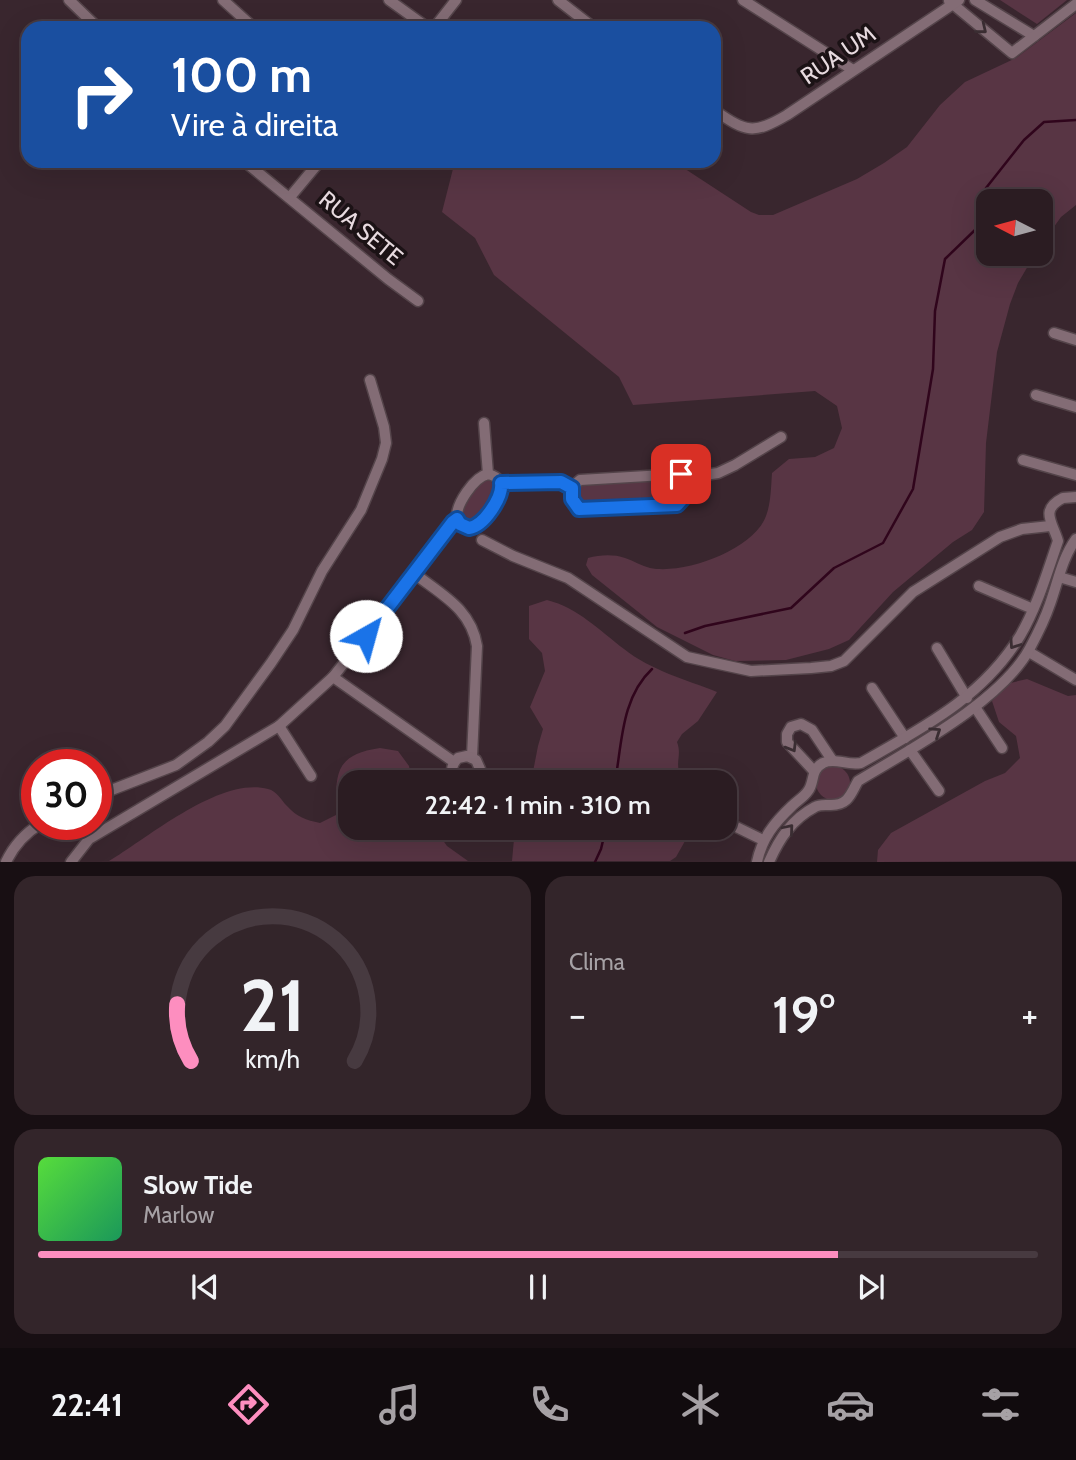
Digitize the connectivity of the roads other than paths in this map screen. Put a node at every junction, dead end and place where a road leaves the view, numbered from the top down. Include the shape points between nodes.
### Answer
1 (69, 0) edge
2 (223, 0) edge
3 (389, 0) edge
4 (456, 0) edge
5 (558, 0) edge
6 (743, 0) edge
7 (975, 0) edge
8 (953, 2) edge
9 (1076, 4) edge
10 (91, 21) edge
11 (246, 21) edge
12 (418, 21) edge
13 (439, 21) edge
14 (585, 21) edge
15 (1034, 36) junction
16 (853, 70) junction
17 (721, 115) edge
18 (253, 168) edge
19 (314, 168) edge
20 (290, 197) junction
21 (418, 301) dead end
22 (1054, 333) dead end
23 (1076, 340) edge
24 (370, 380) dead end
25 (1036, 395) dead end
26 (1076, 407) edge
27 (484, 422) dead end
28 (781, 437) dead end
29 (1023, 460) dead end
30 (488, 474) junction
31 (1076, 475) edge
32 (684, 478) junction
33 (501, 483) junction
34 (572, 488) junction
35 (1076, 498) edge
36 (457, 519) junction
37 (1050, 526) junction
38 (1076, 539) edge
39 (482, 540) dead end
40 (415, 574) junction
41 (1059, 577) junction
42 (1076, 582) edge
43 (979, 586) dead end
44 (1033, 609) junction
45 (937, 648) dead end
46 (1029, 652) junction
47 (333, 677) junction
48 (1076, 680) edge
49 (872, 688) dead end
50 (971, 702) junction
51 (279, 726) junction
52 (905, 738) junction
53 (1002, 748) dead end
54 (909, 750) junction
55 (472, 757) junction
56 (832, 760) junction
57 (454, 762) junction
58 (452, 770) edge
59 (480, 770) edge
60 (814, 771) junction
61 (311, 776) dead end
62 (112, 790) edge
63 (939, 791) dead end
64 (737, 827) edge
65 (21, 838) edge
66 (763, 840) junction
67 (6, 862) edge
68 (71, 862) edge
69 (757, 862) edge
70 (769, 862) edge

1 - 10 street
2 - 11 street
3 - 12 street
4 - 13 street
5 - 14 street
6 - 16 street
7 - 15 street
8 -> 15 street via 1012,53
8 - 16 street, RUA UM
9 - 15 street
16 - 17 street, RUA UM via 763,128 748,130
18 - 20 street, RUA SETE
19 - 20 street
20 - 21 street, RUA SETE
22 - 23 street
24 - 62 street via 384,427 382,459 360,510 322,570 293,629 225,726 208,742 176,765
25 - 26 street
27 - 30 street
28 - 32 street via 718,473
29 - 31 street
30 - 33 street
30 - 36 street via 478,477 457,508
32 - 34 street via 681,474 580,480
32 - 34 street via 687,494 677,505 579,509
33 - 34 street via 561,482
33 - 36 street via 500,494 480,524 469,528
35 - 37 street via 1054,504
36 - 40 street
37 - 39 street via 1000,537 934,578 901,602 844,661 765,671 687,657 568,578
37 - 44 street via 1058,541
38 - 41 street
40 - 47 street
40 - 55 street via 459,608 474,631
41 - 42 street
41 - 46 street
43 - 44 street
44 -> 50 street via 1021,634
45 - 50 street
46 - 48 street
46 - 50 street via 1005,682
47 - 51 street
47 - 57 street
49 - 52 street
50 - 52 street
50 - 53 street
54 -> 50 street
51 - 61 street
51 - 68 street via 89,839
52 - 56 street via 861,763
54 - 63 street
70 -> 54 street via 793,822 818,805 845,802 858,780
55 - 57 street via 462,756
55 - 59 street
56 - 60 street
56 -> 60 street via 812,730 801,724 791,727 787,742
57 - 58 street
60 - 66 street via 809,790
64 - 66 street
65 - 67 street
66 - 69 street

